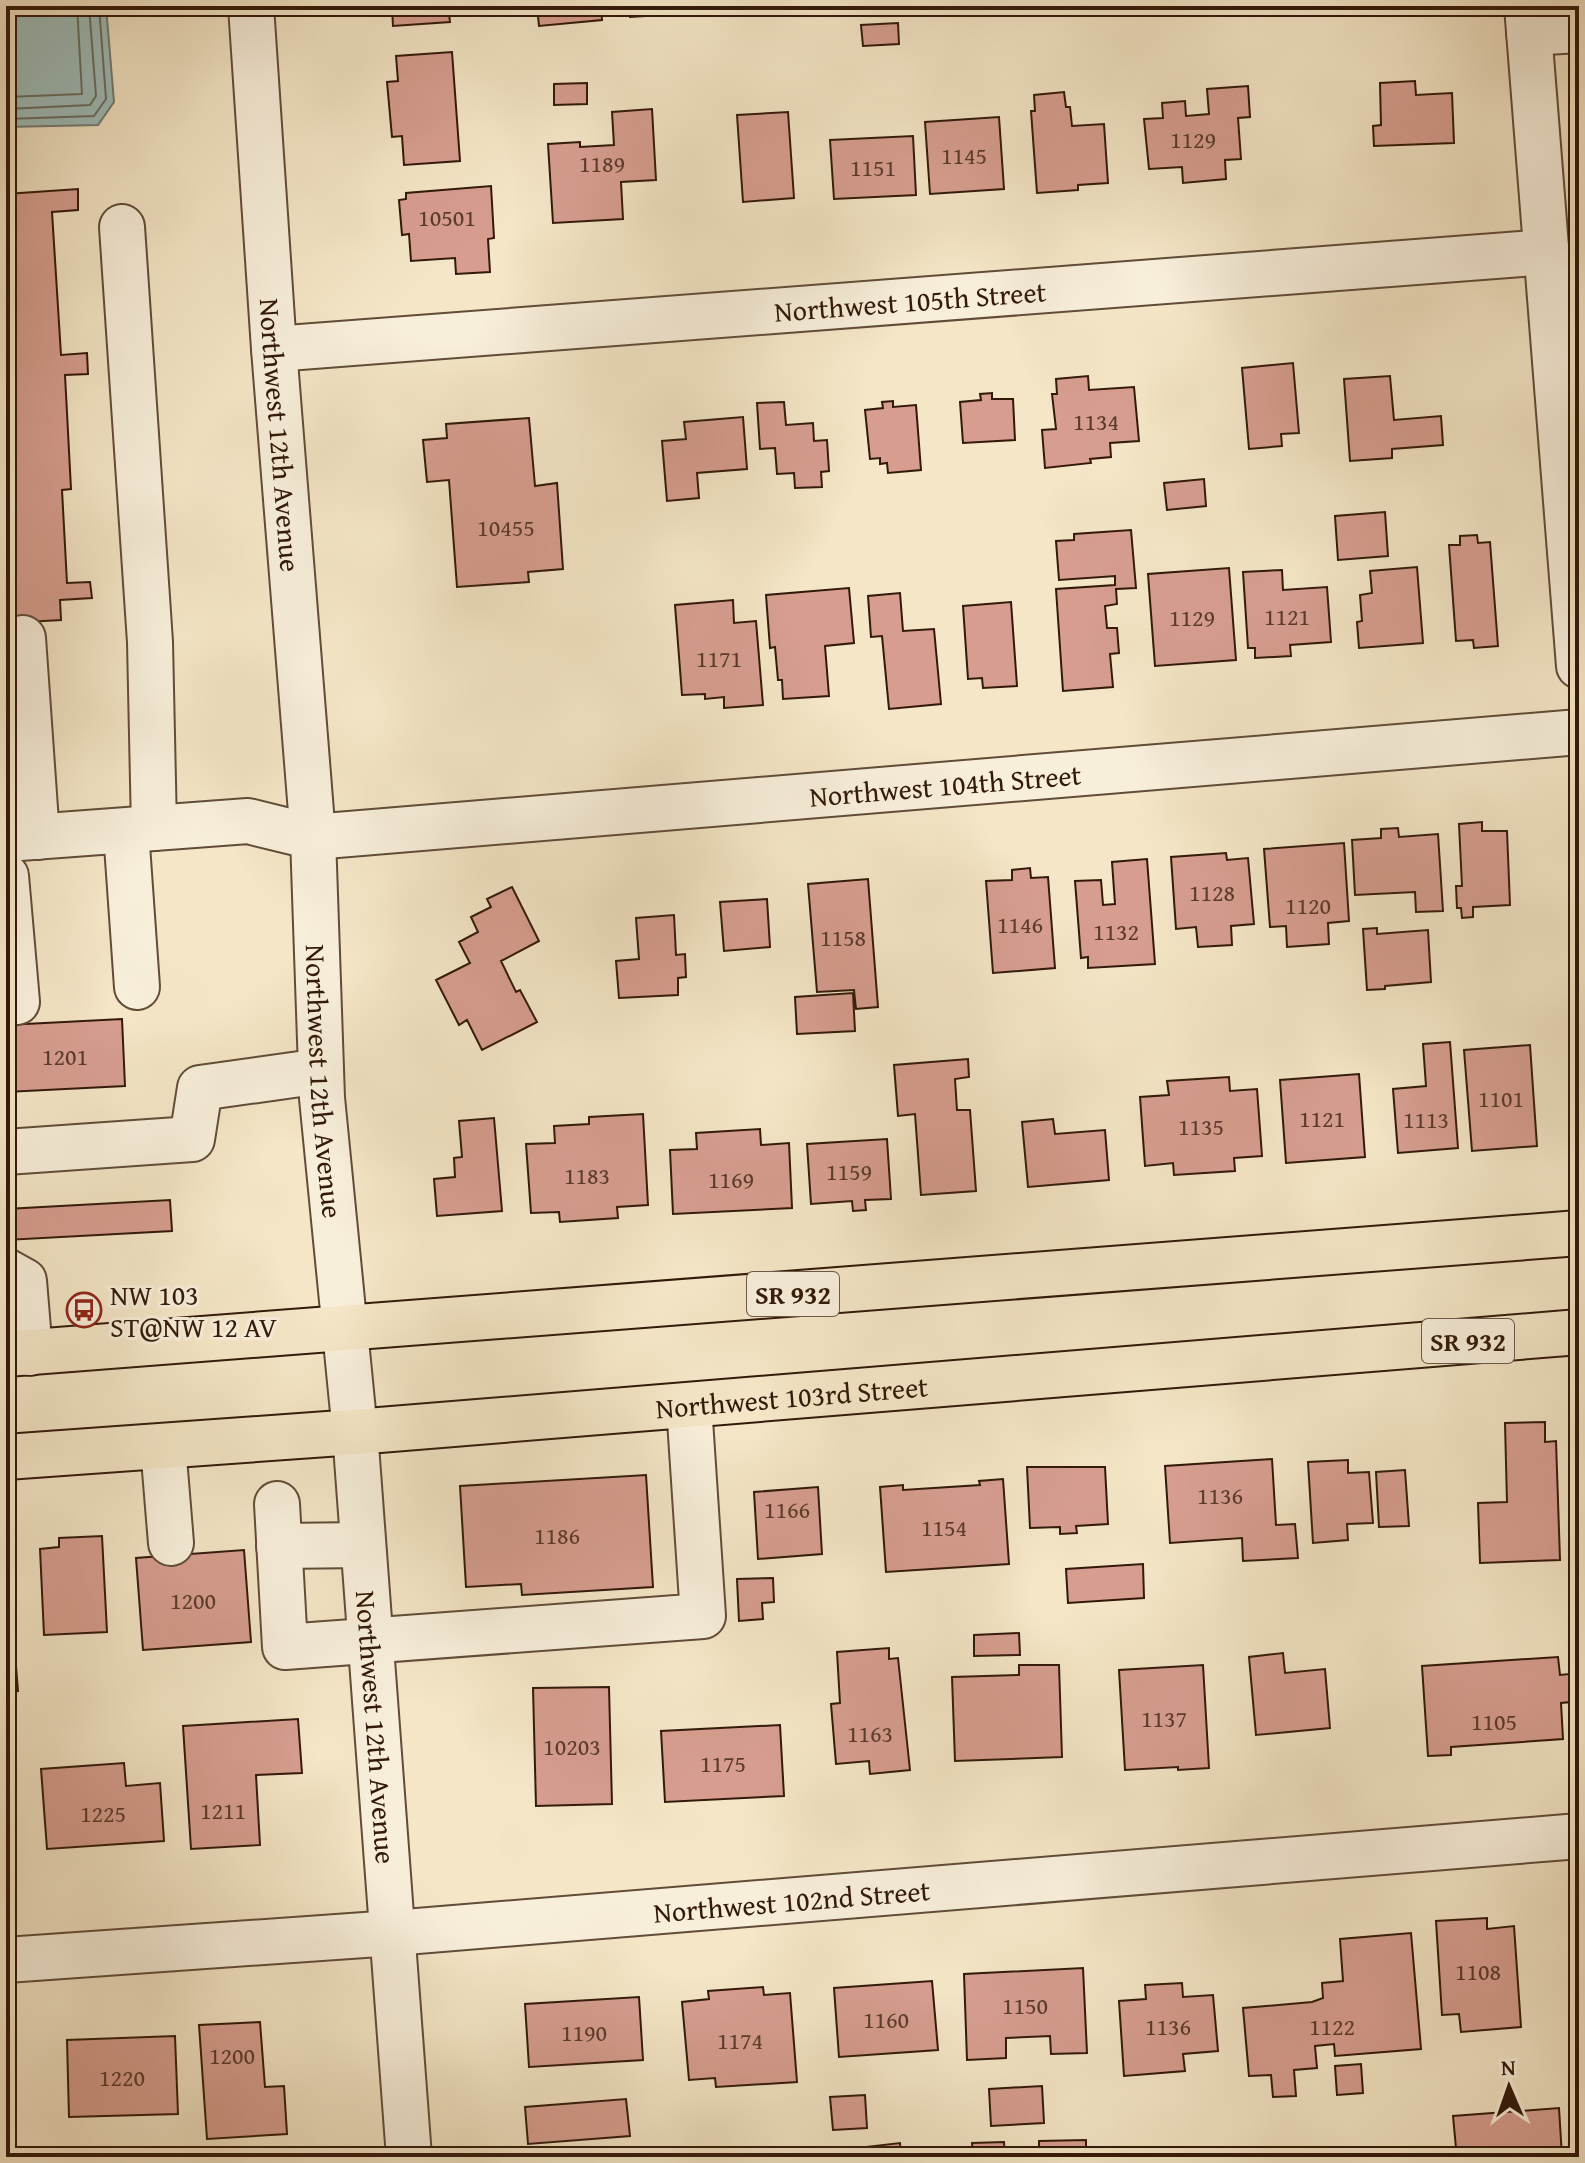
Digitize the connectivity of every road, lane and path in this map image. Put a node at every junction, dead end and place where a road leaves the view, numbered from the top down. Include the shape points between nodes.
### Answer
1 (251, 6) edge
2 (1528, 20) edge
3 (1579, 30) edge
4 (122, 227) dead end
5 (1547, 252) junction
6 (274, 349) junction
7 (23, 638) dead end
8 (1579, 666) edge
9 (1579, 732) edge
10 (140, 829) junction
11 (313, 837) junction
12 (22, 838) edge
13 (6, 876) edge
14 (137, 987) dead end
15 (17, 1002) dead end
16 (321, 1071) junction
17 (6, 1152) edge
18 (1579, 1233) edge
19 (6, 1271) edge
20 (345, 1329) junction
21 (1579, 1332) edge
22 (18, 1354) edge
23 (689, 1405) junction
24 (355, 1432) junction
25 (163, 1446) junction
26 (6, 1457) edge
27 (171, 1543) dead end
28 (363, 1545) junction
29 (371, 1641) junction
30 (1579, 1836) edge
31 (393, 1933) junction
32 (6, 1960) edge
33 (409, 2157) edge

1 - 6 street, Northwest 12th Avenue
2 - 3 street
2 - 5 street
4 - 10 street via 150,642
5 - 6 street, Northwest 105th Street
5 - 8 street
6 - 11 street, Northwest 12th Avenue
7 - 12 street
9 - 11 street, Northwest 104th Street
10 - 11 street, Northwest 104th Street via 248,821
10 - 12 street, Northwest 104th Street
10 - 14 street
11 - 16 street, Northwest 12th Avenue
13 - 15 street
16 - 17 street via 200,1088 192,1139
16 - 20 street, Northwest 12th Avenue
18 - 20 main road, SR 932
19 - 22 street via 24,1281
20 - 22 main road, SR 932
20 - 24 street, Northwest 12th Avenue
21 - 23 main road, Northwest 103rd Street / SR 932
23 - 24 main road, Northwest 103rd Street / SR 932
23 - 29 street via 703,1616
24 - 25 main road, Northwest 103rd Street / SR 932
24 - 28 street, Northwest 12th Avenue
25 - 26 main road, Northwest 103rd Street / SR 932
25 - 27 street
28 - 29 street, Northwest 12th Avenue
28 - 29 street via 278,1525 285,1647
29 - 31 street, Northwest 12th Avenue
30 - 31 street, Northwest 102nd Street
31 - 32 street, Northwest 102nd Street
31 - 33 street, Northwest 12th Avenue

